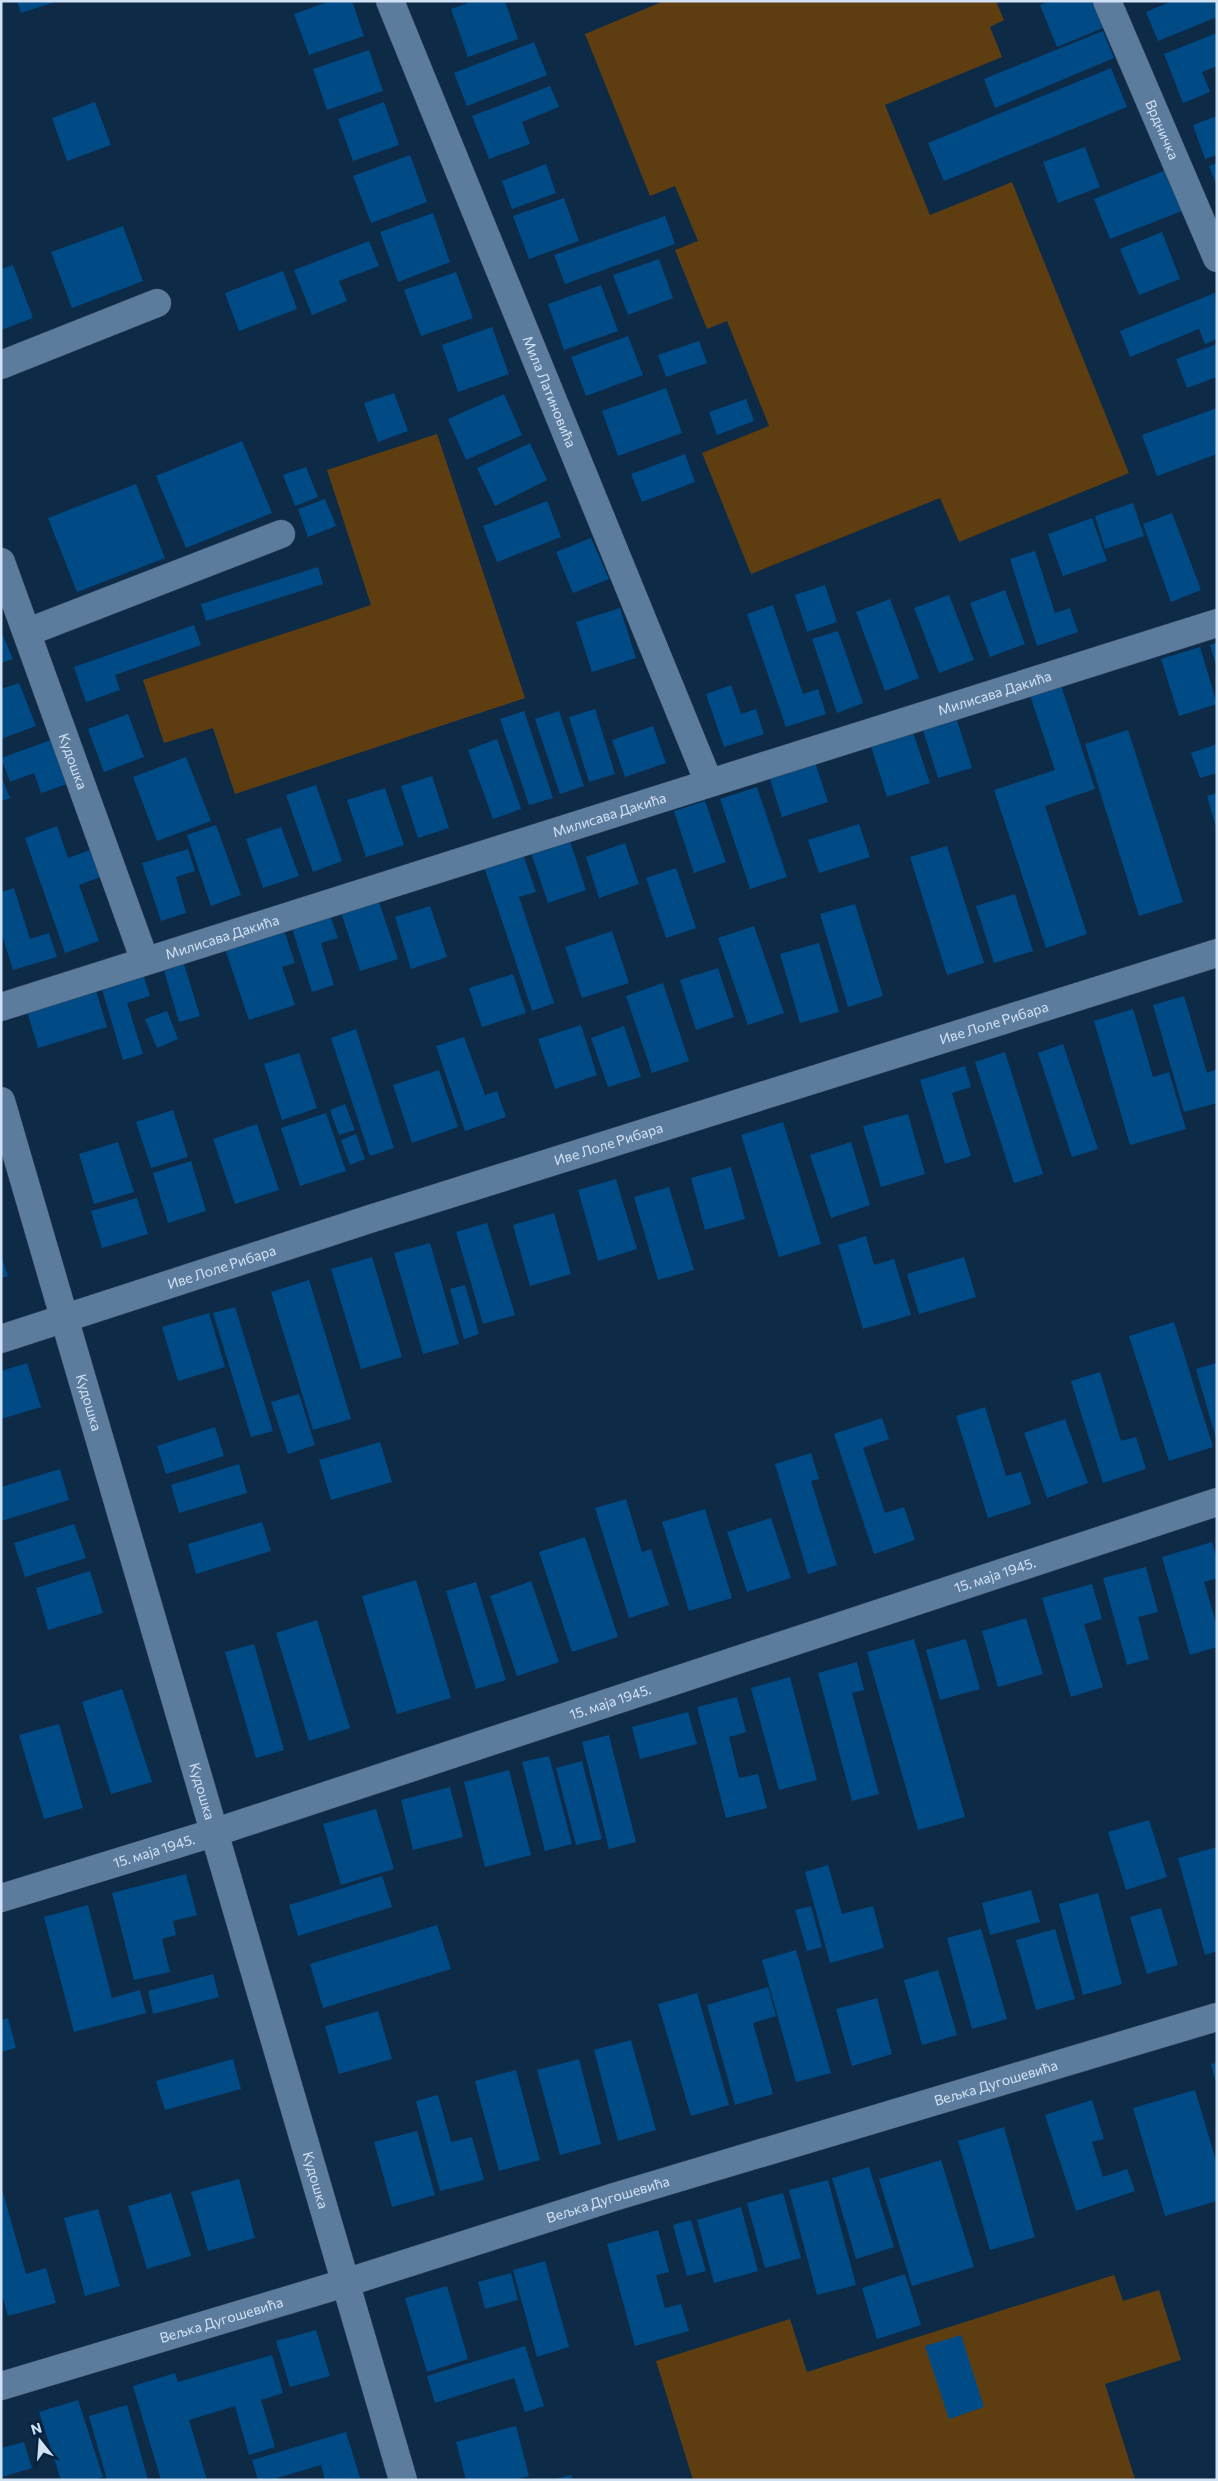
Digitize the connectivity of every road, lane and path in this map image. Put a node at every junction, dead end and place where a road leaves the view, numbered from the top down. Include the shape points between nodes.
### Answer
1 (390, 1) edge
2 (1107, 1) edge
3 (1217, 258) edge
4 (157, 304) dead end
5 (1, 365) edge
6 (282, 534) dead end
7 (1, 562) edge
8 (1217, 623) edge
9 (28, 632) junction
10 (709, 783) junction
11 (1217, 953) edge
12 (145, 961) junction
13 (1, 1007) edge
14 (1, 1101) edge
15 (64, 1319) junction
16 (1, 1339) edge
17 (1217, 1502) edge
18 (216, 1832) junction
19 (1, 1898) edge
20 (1217, 2016) edge
21 (345, 2283) junction
22 (1, 2386) edge
23 (403, 2480) edge

1 - 10 street, Мила Латиновића
2 - 3 street, Врдничка
4 - 5 street
6 - 9 street
7 - 9 street, Кудошка
8 - 10 street, Милисава Дакића
9 - 12 street, Кудошка
10 - 12 street, Милисава Дакића
11 - 15 street, Иве Лоле Рибара via 373,1218
12 - 13 street, Милисава Дакића
14 - 15 street, Кудошка
15 - 16 street, Иве Лоле Рибара
15 - 18 street, Кудошка
17 - 18 street, 15. маја 1945.
18 - 19 street, 15. маја 1945.
18 - 21 street, Кудошка
20 - 21 street, Вељка Дугошевића via 614,2197
21 - 22 street, Вељка Дугошевића
21 - 23 street, Кудошка

